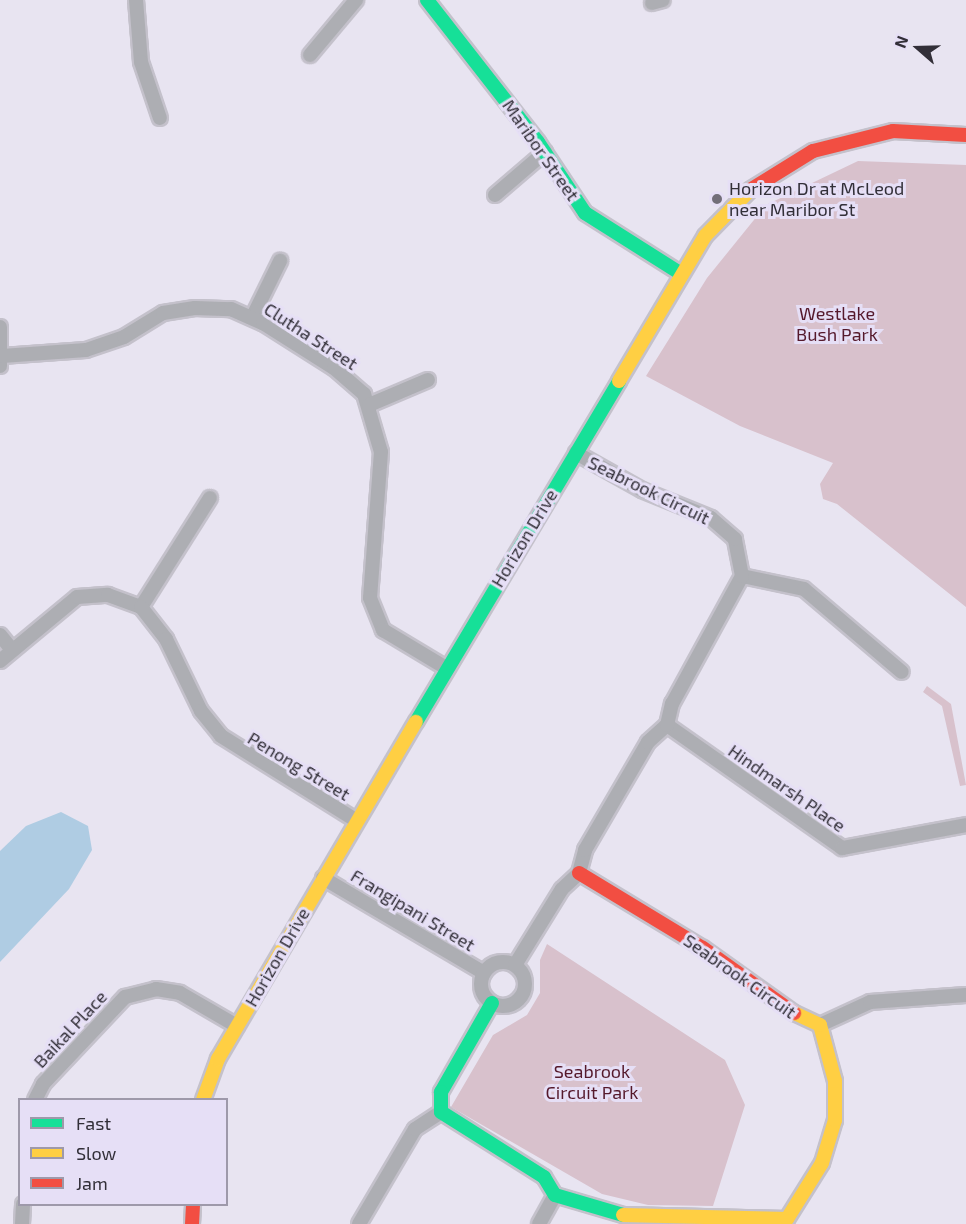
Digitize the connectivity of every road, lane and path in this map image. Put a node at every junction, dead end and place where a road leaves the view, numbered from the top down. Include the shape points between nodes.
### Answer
1 (136, 0) edge
2 (356, 0) edge
3 (427, 0) edge
4 (310, 55) dead end
5 (160, 118) dead end
6 (966, 135) edge
7 (544, 152) junction
8 (495, 195) dead end
9 (280, 261) dead end
10 (680, 273) junction
11 (252, 318) junction
12 (0, 327) edge
13 (1, 361) edge
14 (428, 380) dead end
15 (369, 405) junction
16 (576, 453) junction
17 (210, 498) dead end
18 (742, 576) junction
19 (141, 607) junction
20 (0, 635) edge
21 (12, 650) junction
22 (0, 661) edge
23 (446, 669) junction
24 (902, 672) dead end
25 (667, 725) junction
26 (357, 821) junction
27 (966, 825) edge
28 (579, 873) junction
29 (323, 878) junction
30 (515, 965) junction
31 (484, 973) junction
32 (966, 995) edge
33 (492, 1003) junction
34 (820, 1024) junction
35 (237, 1026) junction
36 (36, 1098) edge
37 (204, 1098) edge
38 (441, 1112) junction
39 (555, 1195) junction
40 (23, 1206) edge
41 (193, 1206) edge
42 (789, 1221) edge
43 (667, 1222) edge
44 (22, 1224) edge
45 (192, 1224) edge
46 (359, 1224) edge
47 (538, 1224) edge

1 - 5 street via 141,62
2 - 4 street
3 - 7 street, Maribor Street
6 - 10 street, Horizon Drive via 920,130 866,134 794,160 730,207
7 - 8 street
7 - 10 street, Maribor Street via 585,213
9 - 11 street
10 - 16 street, Horizon Drive
11 - 13 street, Clutha Street via 231,309 195,308 163,313 124,337 86,350
11 - 15 street, Clutha Street via 334,368
12 - 13 street
14 - 15 street
15 - 23 street, Clutha Street via 381,452 370,598 383,630
16 - 18 street, Seabrook Circuit via 642,490 711,518 735,539
16 - 23 street, Horizon Drive
17 - 19 street
18 - 24 street via 804,589
18 - 25 street via 672,704
19 - 21 street via 108,595 77,597
19 - 26 street, Penong Street via 166,639 201,711 221,736
20 - 21 street
21 - 22 street
23 - 26 street, Horizon Drive
25 - 27 street, Hindmarsh Place via 842,848
25 - 28 street via 648,742 585,850
26 - 29 street, Horizon Drive
28 - 30 street via 562,889
28 - 34 street, Seabrook Circuit via 703,948 804,1020
29 - 31 street, Frangipani Street
29 - 35 street, Horizon Drive
30 - 31 street via 498,963
30 - 33 street via 524,979 522,995 509,1005
31 - 33 street via 483,993
32 - 34 street via 870,1002
33 - 38 street via 441,1092
34 - 42 street via 835,1081 835,1120 822,1163
35 - 36 street, Baikal Place via 180,993 156,989 126,997 43,1084
35 - 37 street, Horizon Drive
38 - 39 street via 544,1177
38 - 46 street via 415,1129
39 - 43 street via 625,1215
39 - 47 street
40 - 44 street
41 - 45 street
42 - 43 street

